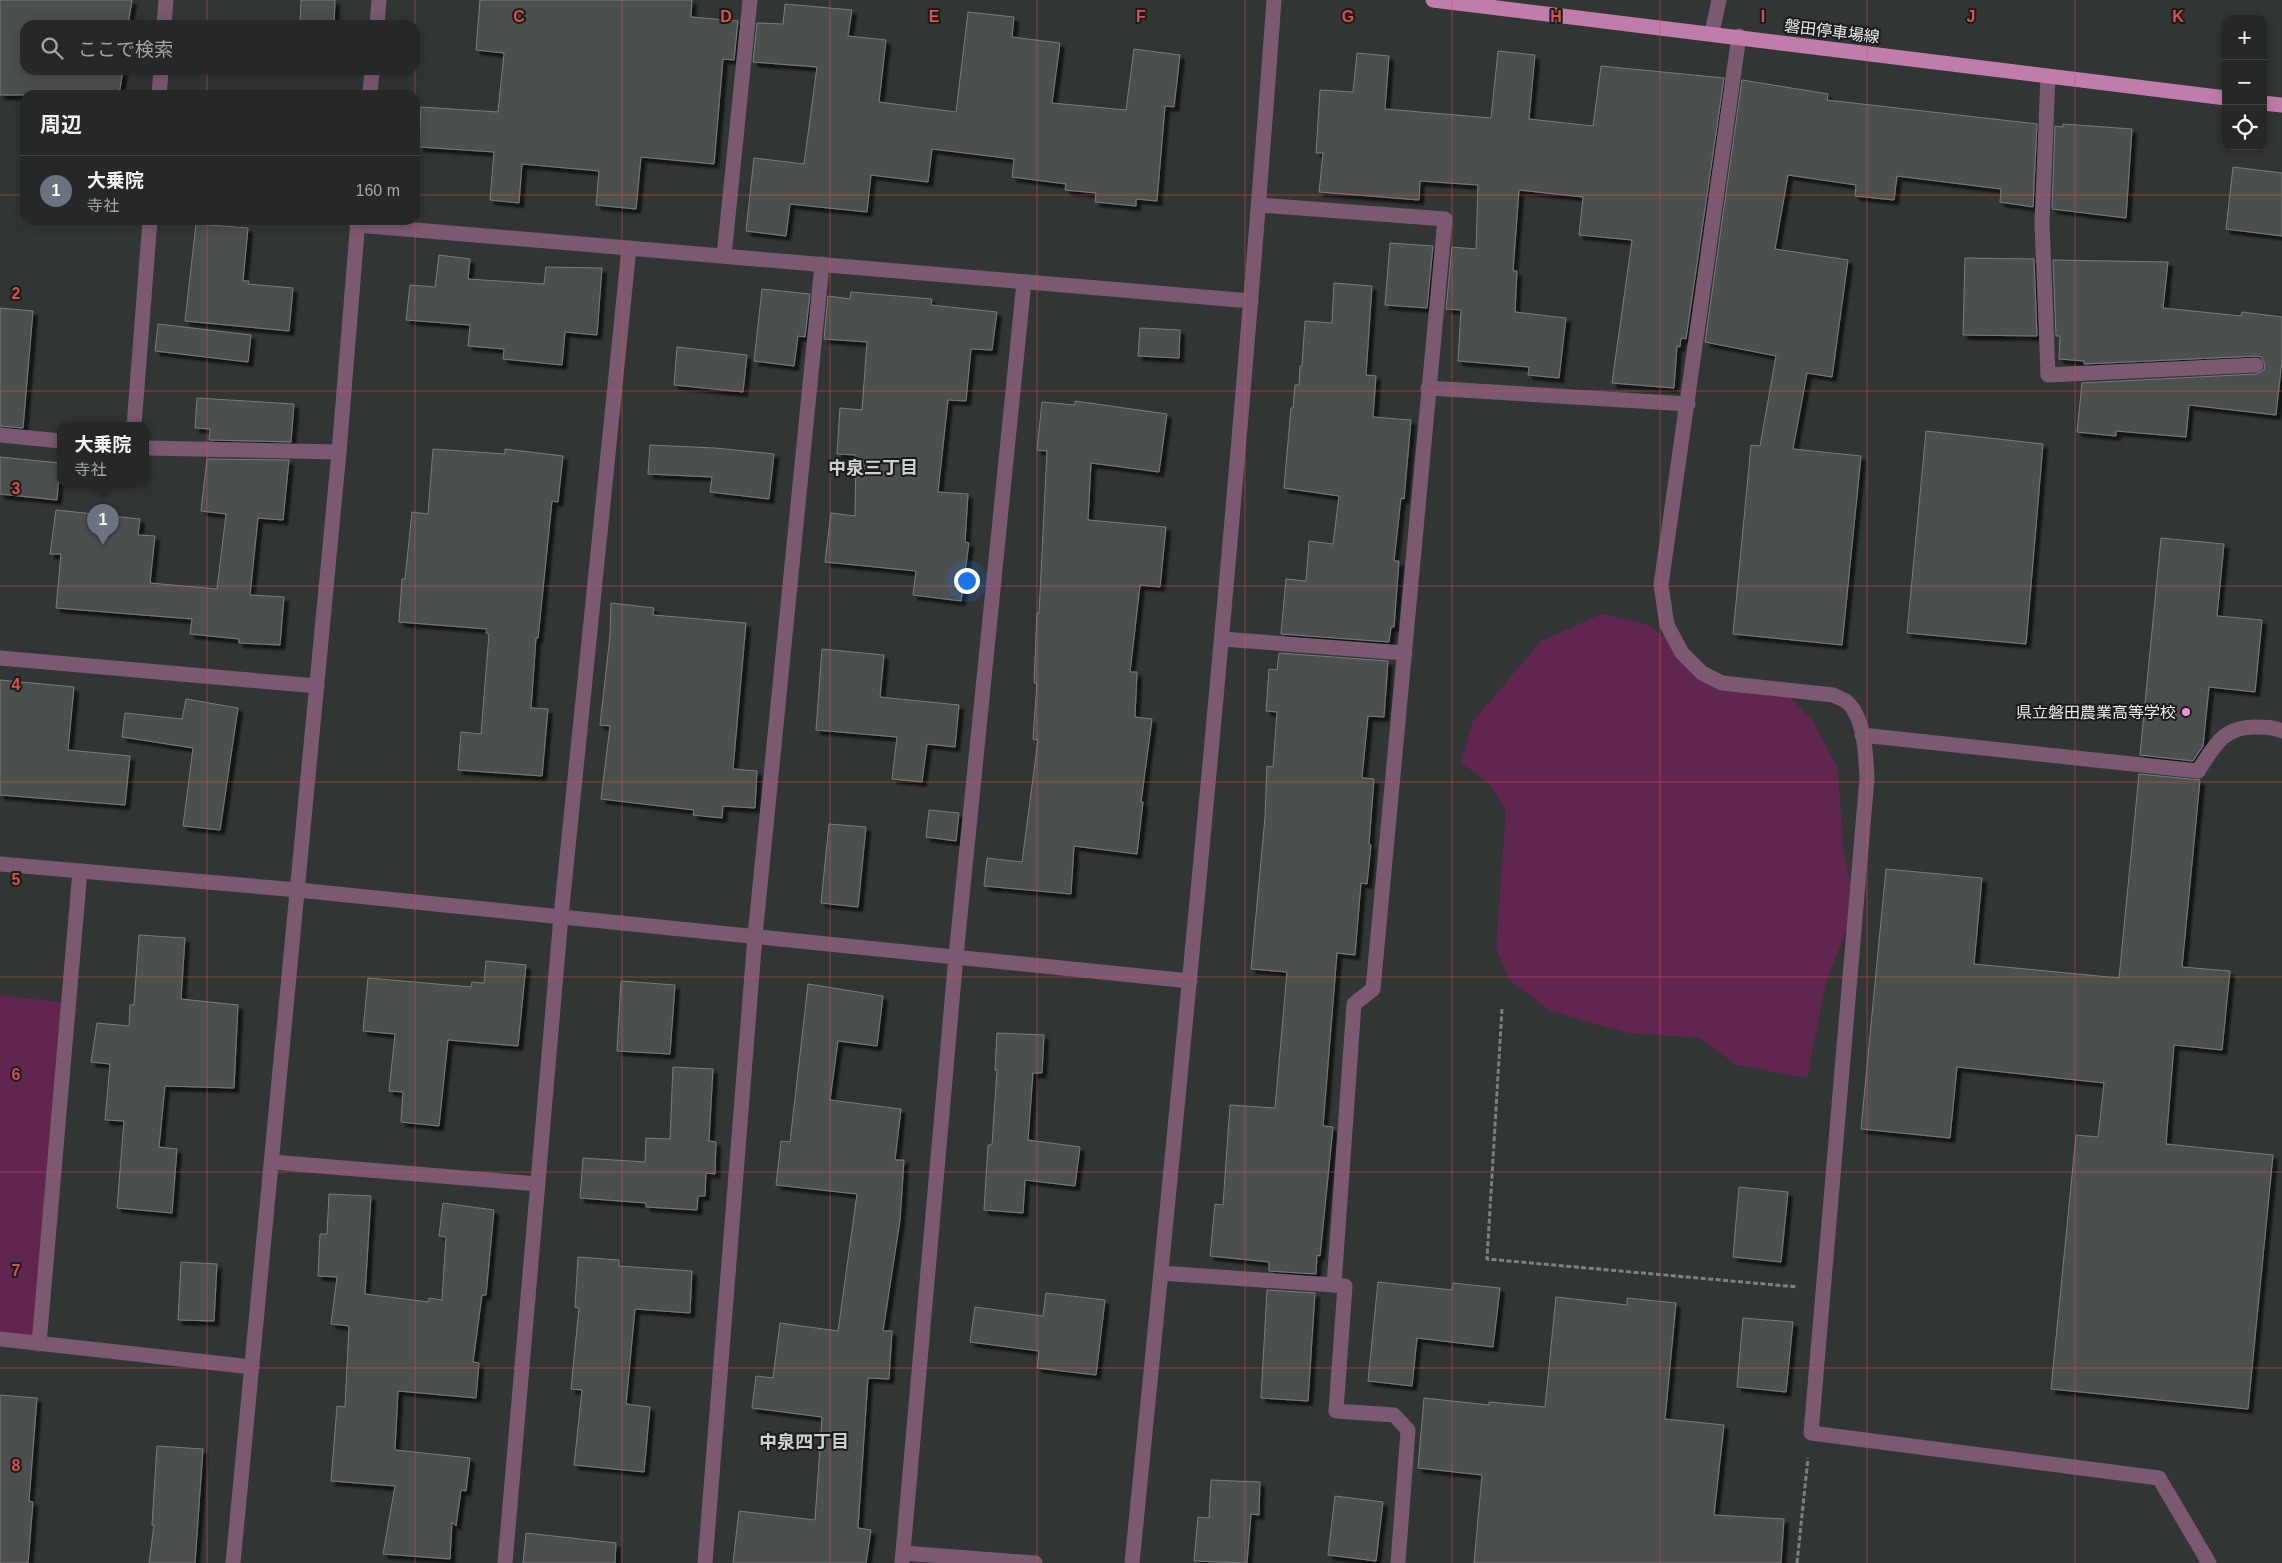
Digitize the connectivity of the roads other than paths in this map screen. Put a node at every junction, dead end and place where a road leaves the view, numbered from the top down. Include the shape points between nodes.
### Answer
1 (166, 0) edge
2 (379, 0) edge
3 (750, 0) edge
4 (1274, 0) edge
5 (1433, 0) edge
6 (1719, 0) edge
7 (164, 20) edge
8 (377, 20) edge
9 (1712, 34) junction
10 (1739, 36) junction
11 (161, 75) edge
12 (372, 75) edge
13 (2048, 76) junction
14 (159, 90) edge
15 (370, 90) edge
16 (2222, 98) edge
17 (2267, 103) edge
18 (2282, 105) edge
19 (1259, 205) junction
20 (150, 225) edge
21 (358, 225) edge
22 (389, 225) edge
23 (629, 248) junction
24 (724, 256) junction
25 (822, 264) junction
26 (1024, 282) junction
27 (1251, 301) junction
28 (2256, 365) dead end
29 (1428, 388) junction
30 (1688, 404) junction
31 (134, 422) edge
32 (0, 435) edge
33 (57, 441) edge
34 (149, 448) edge
35 (339, 452) junction
36 (1222, 639) junction
37 (1405, 654) junction
38 (0, 658) edge
39 (317, 686) junction
40 (2282, 731) edge
41 (1862, 734) junction
42 (0, 864) edge
43 (80, 871) junction
44 (298, 890) junction
45 (561, 916) junction
46 (755, 936) junction
47 (956, 956) junction
48 (1190, 981) junction
49 (272, 1162) junction
50 (538, 1184) junction
51 (1161, 1273) junction
52 (1334, 1285) junction
53 (0, 1339) edge
54 (39, 1344) junction
55 (252, 1367) junction
56 (902, 1558) edge
57 (233, 1563) edge
58 (505, 1563) edge
59 (705, 1563) edge
60 (1035, 1563) edge
61 (1132, 1563) edge
62 (1398, 1563) edge
63 (2209, 1563) edge

1 - 7 street
2 - 8 street
3 - 24 street
4 - 19 street
5 - 9 main road, 磐田停車場線
6 - 9 street
9 - 10 main road, 磐田停車場線
10 - 13 main road, 磐田停車場線
10 - 30 street
11 - 14 street
12 - 15 street
13 - 16 main road, 磐田停車場線
13 - 28 street via 2042,222 2048,375
17 - 18 main road
19 - 27 street
19 - 29 street via 1446,219
20 - 31 street
21 - 35 street
22 - 23 street
23 - 24 street
23 - 45 street
24 - 25 street
25 - 26 street
25 - 46 street
26 - 27 street
26 - 47 street
27 - 36 street
29 - 30 street
29 - 37 street
30 - 41 street via 1661,585 1667,625 1682,653 1702,673 1722,683 1833,694 1848,703
32 - 33 street
34 - 35 street
35 - 39 street
36 - 37 street
36 - 48 street
37 - 52 street via 1372,989 1354,1004
38 - 39 street
39 - 44 street
40 - 41 street via 2274,727 2232,730 2216,745 2198,771
41 - 63 street via 1867,778 1811,1433 2159,1478
42 - 43 street
43 - 44 street
43 - 54 street
44 - 45 street
44 - 49 street
45 - 46 street
45 - 50 street
46 - 47 street
46 - 59 street
47 - 48 street
47 - 56 street
48 - 51 street
49 - 50 street
49 - 55 street
50 - 58 street
51 - 52 street
51 - 61 street
52 - 62 street via 1345,1286 1336,1411 1394,1415 1408,1430
53 - 54 street
54 - 55 street
55 - 57 street
56 - 60 street

